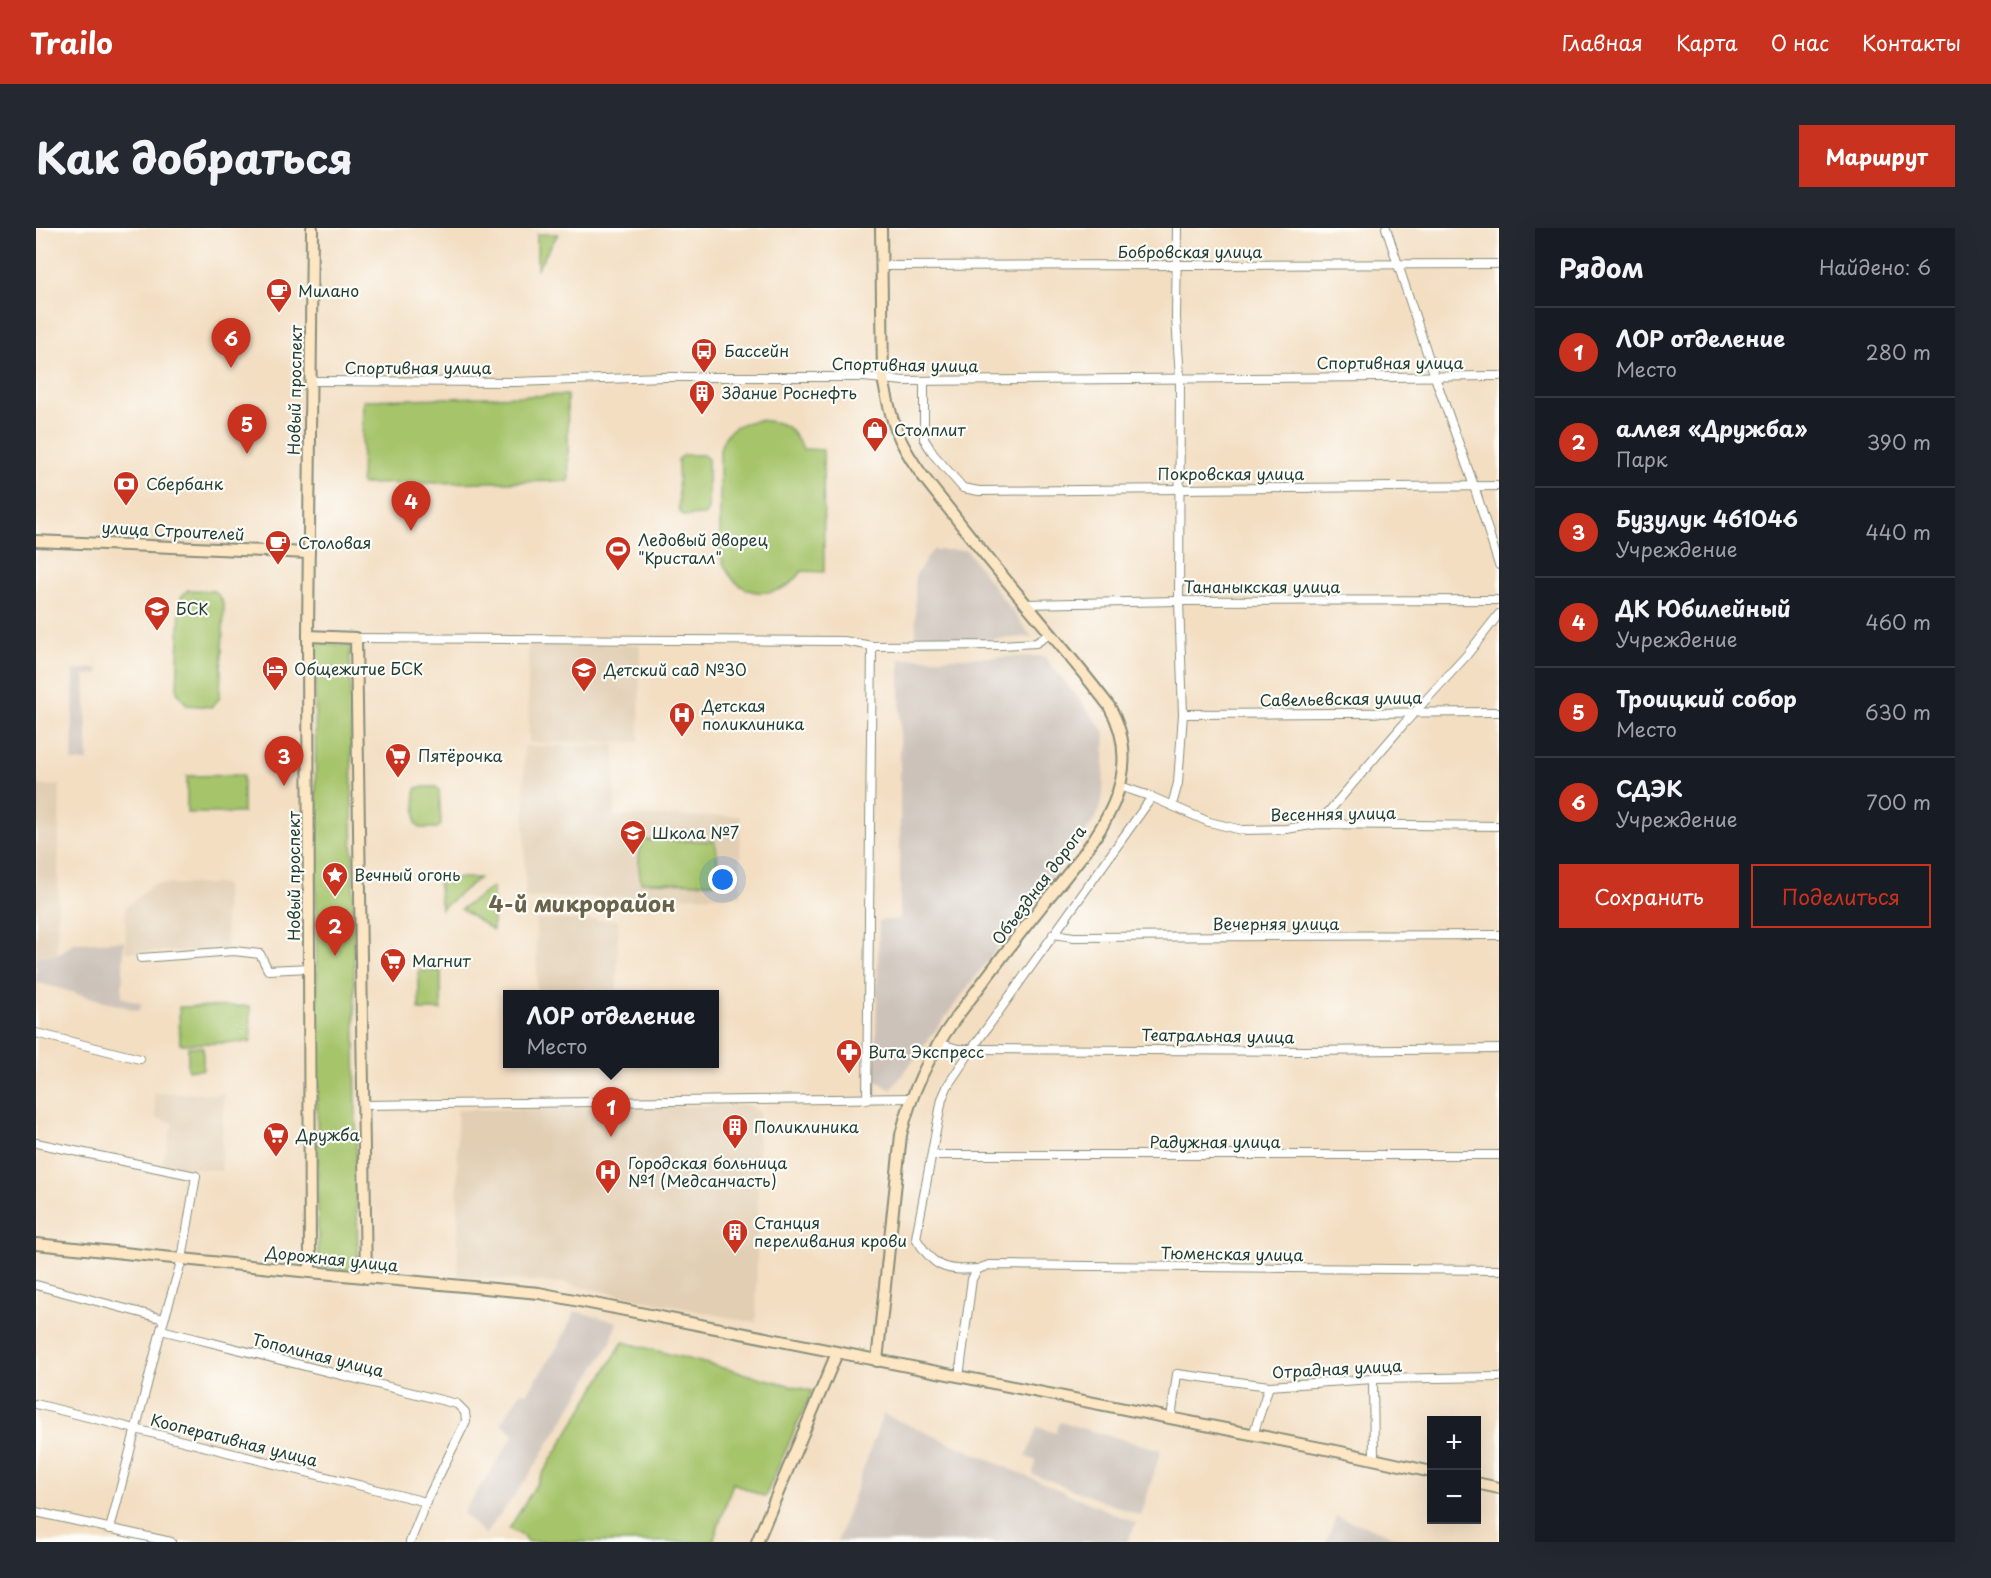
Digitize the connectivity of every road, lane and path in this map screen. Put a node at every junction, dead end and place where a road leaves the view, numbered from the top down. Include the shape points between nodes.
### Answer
1 (312, 228) edge
2 (881, 228) edge
3 (1177, 228) edge
4 (1386, 228) edge
5 (1399, 264) junction
6 (1499, 264) edge
7 (1177, 265) junction
8 (880, 266) junction
9 (1499, 376) edge
10 (1435, 377) junction
11 (1180, 378) junction
12 (883, 379) junction
13 (310, 381) junction
14 (924, 381) junction
15 (1474, 486) junction
16 (1499, 486) edge
17 (1180, 488) junction
18 (36, 541) edge
19 (309, 553) junction
20 (1499, 565) edge
21 (1499, 600) edge
22 (1179, 601) junction
23 (1025, 604) junction
24 (1499, 614) edge
25 (1050, 634) junction
26 (308, 636) junction
27 (356, 638) junction
28 (872, 646) junction
29 (1416, 711) junction
30 (1499, 712) edge
31 (1183, 714) junction
32 (1120, 786) junction
33 (1152, 797) junction
34 (1172, 805) junction
35 (1318, 825) junction
36 (1499, 826) edge
37 (1053, 934) junction
38 (1499, 935) edge
39 (141, 958) dead end
40 (310, 968) junction
41 (36, 1033) edge
42 (938, 1043) junction
43 (972, 1049) junction
44 (1499, 1049) edge
45 (140, 1059) dead end
46 (911, 1098) junction
47 (867, 1100) junction
48 (364, 1105) junction
49 (36, 1143) edge
50 (932, 1155) junction
51 (1499, 1155) edge
52 (36, 1244) edge
53 (182, 1259) junction
54 (978, 1269) junction
55 (1499, 1270) edge
56 (310, 1272) junction
57 (366, 1278) junction
58 (36, 1285) edge
59 (164, 1319) junction
60 (161, 1330) junction
61 (837, 1353) junction
62 (877, 1361) junction
63 (959, 1377) junction
64 (1499, 1377) edge
65 (1373, 1379) junction
66 (1269, 1386) junction
67 (36, 1404) edge
68 (1171, 1419) junction
69 (135, 1430) junction
70 (1253, 1435) junction
71 (1374, 1459) junction
72 (1427, 1471) edge
73 (1481, 1484) edge
74 (1499, 1488) edge
75 (426, 1502) junction
76 (36, 1512) edge
77 (110, 1529) junction
78 (171, 1542) edge
79 (410, 1542) edge
80 (757, 1542) edge

1 - 13 main road, Новый проспект
2 - 8 main road, Объездная дорога
3 - 7 street
4 - 5 street
5 - 6 street, Бобровская улица
5 - 7 street, Бобровская улица
5 - 10 street
7 - 8 street, Бобровская улица
7 - 11 street
8 - 12 main road, Объездная дорога
9 - 10 street, Спортивная улица
10 - 11 street, Спортивная улица
10 - 15 street
11 - 14 street, Спортивная улица
11 - 17 street
12 - 13 street, Спортивная улица
12 - 14 street, Спортивная улица
12 - 23 main road, Объездная дорога via 894,425 913,462
13 - 19 main road, Новый проспект
14 - 17 street, Покровская улица via 924,439 963,488
15 - 16 street, Покровская улица
15 - 17 street, Покровская улица
15 - 20 street
17 - 22 street
18 - 19 main road, улица Строителей
19 - 26 main road, Новый проспект
21 - 22 street, Тананыкская улица
22 - 23 street, Тананыкская улица
22 - 31 street
23 - 25 main road, Объездная дорога
24 - 29 street
25 - 28 street via 1026,644
25 - 32 main road, Объездная дорога via 1116,719 1125,753
26 - 27 main road
26 - 40 main road, Новый проспект
27 - 28 street via 844,641
27 - 48 main road
28 - 47 street
29 - 30 street, Савельевская улица
29 - 31 street, Савельевская улица
29 - 35 street
31 - 34 street via 1178,783
32 - 33 street, Весенняя улица
32 - 42 main road, Объездная дорога via 1106,821 1080,859
33 - 34 street, Весенняя улица
33 - 37 street
34 - 35 street, Весенняя улица via 1209,822 1242,830
35 - 36 street, Весенняя улица
37 - 38 street, Вечерняя улица via 1074,938
37 - 43 street
39 - 40 street via 234,951 260,954 268,969
40 - 56 main road, Новый проспект
41 - 45 street
42 - 43 street, Театральная улица
42 - 46 main road, Объездная дорога
43 - 44 street, Театральная улица
43 - 50 street via 942,1099
46 - 47 street
46 - 62 main road, Объездная дорога via 898,1152
47 - 48 street
48 - 57 main road
49 - 53 street via 196,1176
50 - 51 street, Радужная улица
50 - 54 street, Тюменская улица via 915,1238 942,1267
52 - 53 main road, Дорожная улица
53 - 56 main road, Дорожная улица
53 - 59 street
54 - 55 street, Тюменская улица via 989,1265
54 - 63 street via 972,1279
56 - 57 main road, Дорожная улица
57 - 61 main road, Дорожная улица via 539,1293
58 - 59 street
59 - 60 street
60 - 69 street
60 - 75 street, Тополиная улица via 457,1404 465,1412 466,1421
61 - 62 main road, Дорожная улица
61 - 80 main road
62 - 63 main road, Дорожная улица
63 - 68 main road, Дорожная улица
64 - 65 street, Отрадная улица
65 - 66 street, Отрадная улица
65 - 71 street
66 - 68 street, Отрадная улица via 1177,1374
66 - 70 street
67 - 69 street, Кооперативная улица
68 - 70 main road, Дорожная улица
69 - 75 street, Кооперативная улица
69 - 77 street
70 - 71 main road, Дорожная улица
71 - 72 main road, Дорожная улица
73 - 74 main road
75 - 79 street
76 - 77 street
77 - 78 street

